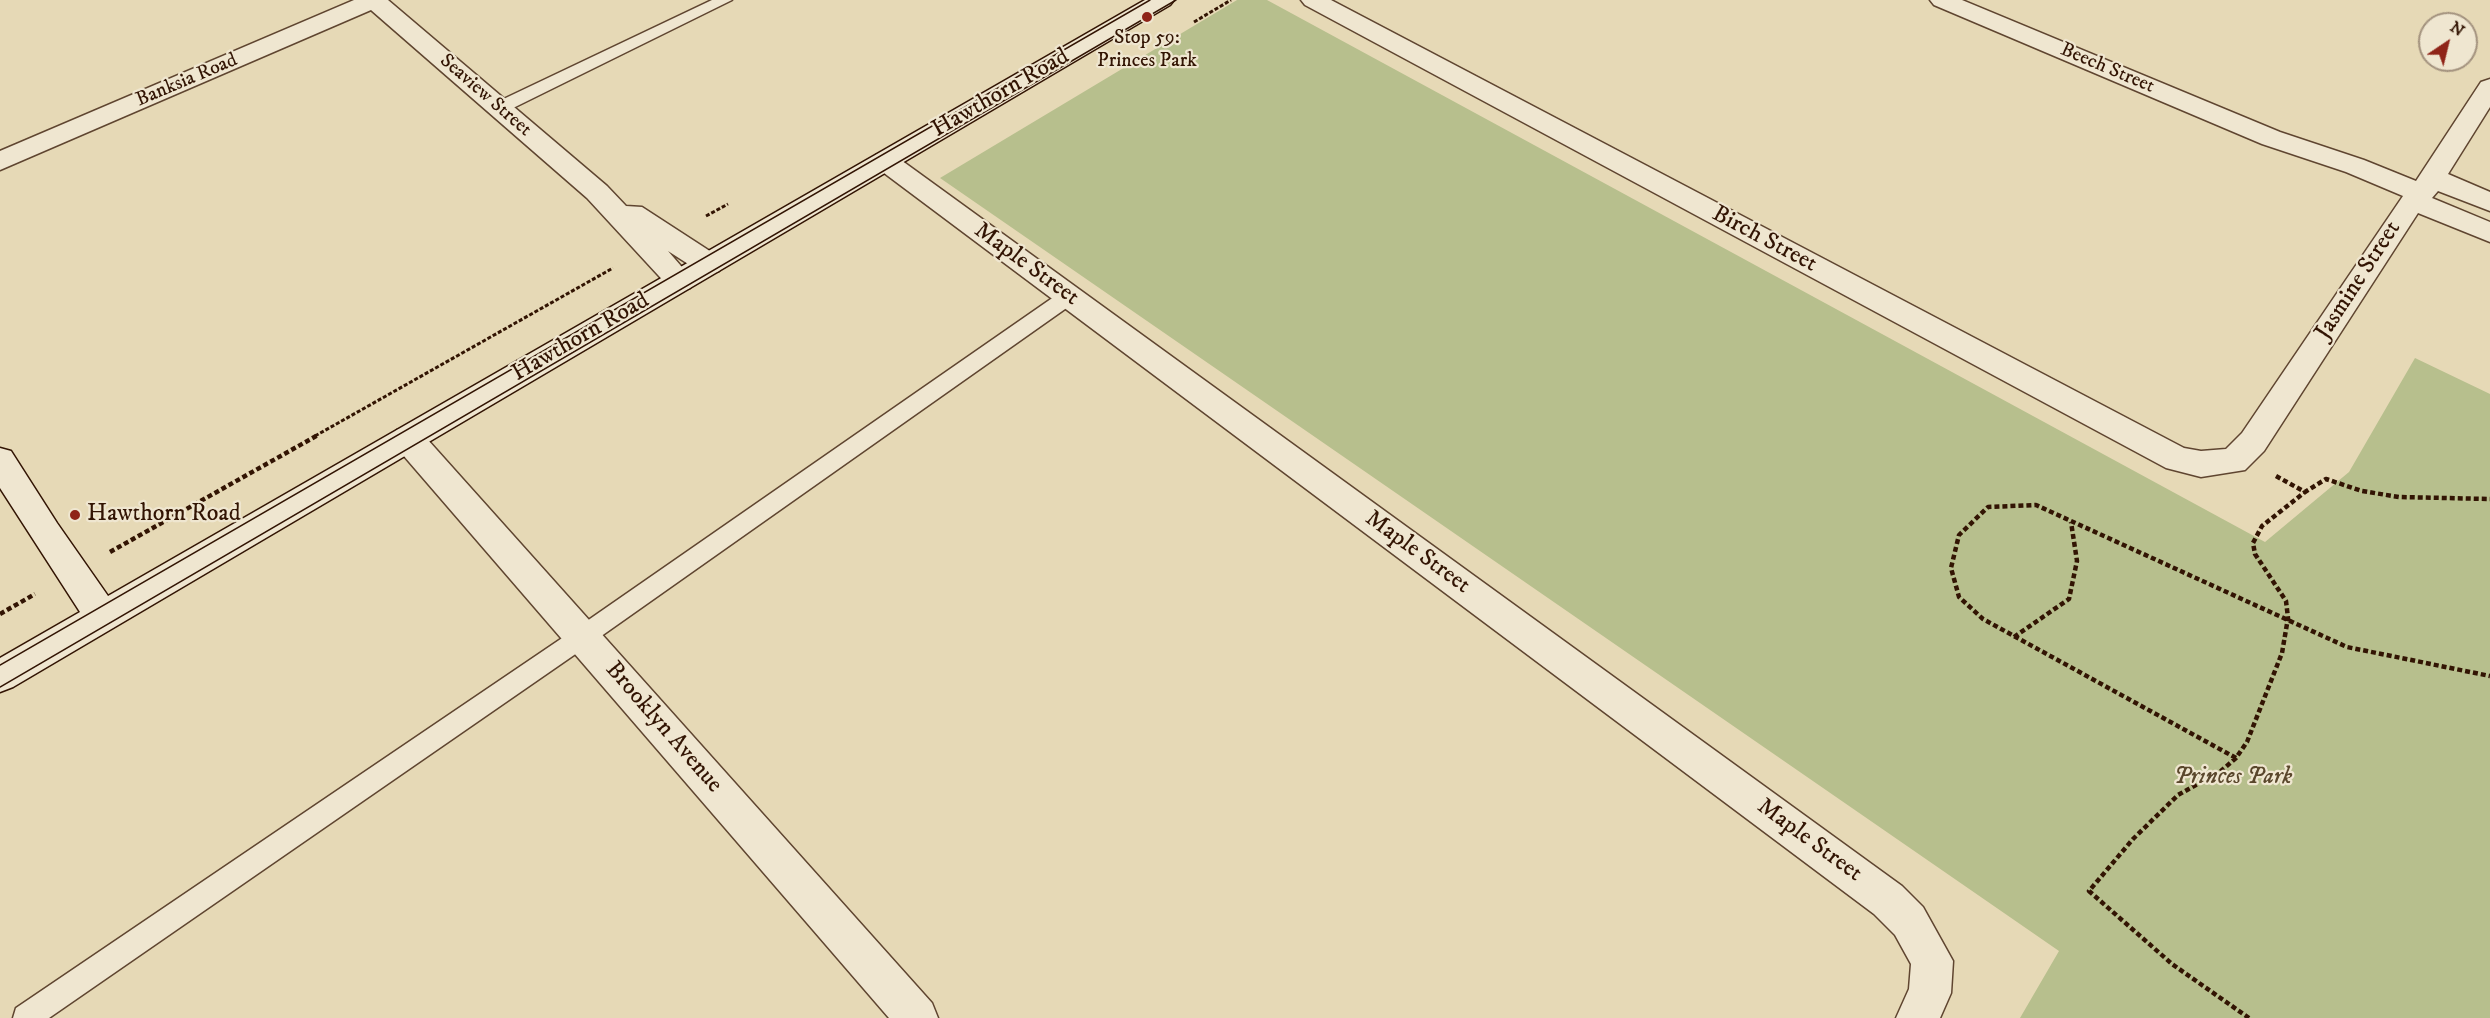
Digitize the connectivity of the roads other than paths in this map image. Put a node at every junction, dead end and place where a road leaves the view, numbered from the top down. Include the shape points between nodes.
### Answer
1 (374, 0) edge
2 (724, 0) edge
3 (1162, 0) edge
4 (1312, 0) edge
5 (1942, 0) edge
6 (2490, 87) edge
7 (499, 108) junction
8 (0, 161) edge
9 (885, 161) junction
10 (597, 192) junction
11 (2418, 194) junction
12 (2490, 202) edge
13 (2490, 233) edge
14 (709, 264) junction
15 (680, 281) junction
16 (1068, 297) junction
17 (408, 439) junction
18 (0, 460) edge
19 (2230, 461) joint
20 (102, 616) junction
21 (582, 637) junction
22 (0, 676) edge
23 (26, 1018) edge
24 (917, 1018) edge
25 (1917, 1018) edge

1 - 7 street, Seaview Street
1 - 8 street, Banksia Road
2 - 7 lane
3 - 9 street, Hawthorn Road
4 - 19 street, Birch Street via 2177,459 2201,464
5 - 11 street, Beech Street via 2271,138 2345,178
6 - 11 street, Jasmine Street
7 - 10 street, Seaview Street
9 - 14 street, Hawthorn Road
9 - 16 street, Maple Street
10 - 14 street, Seaview Street
10 - 15 street, Seaview Street
11 - 12 street, Beech Street
11 - 13 street, Beech Street
11 - 19 street, Jasmine Street via 2253,442
14 - 15 street, Hawthorn Road
15 - 17 street, Hawthorn Road
16 - 21 lane
16 - 25 street, Maple Street via 1888,900 1909,921 1932,961 1930,993
17 - 20 street, Hawthorn Road
17 - 21 street, Brooklyn Avenue
18 - 20 street
20 - 22 street, Hawthorn Road
21 - 23 lane
21 - 24 street, Brooklyn Avenue

